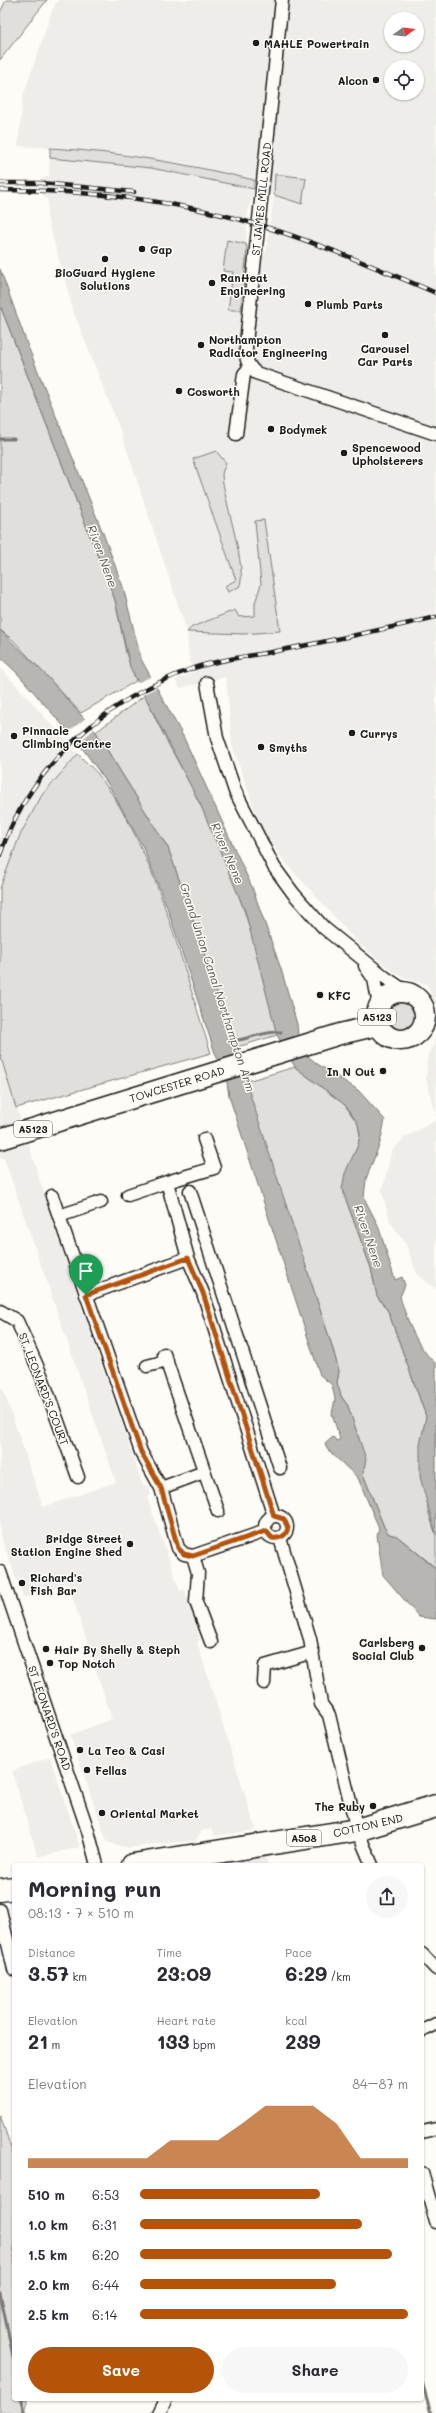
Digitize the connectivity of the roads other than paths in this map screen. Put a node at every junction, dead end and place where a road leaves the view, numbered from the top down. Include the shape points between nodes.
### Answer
1 (282, 0) edge
2 (249, 368) junction
3 (236, 434) dead end
4 (436, 434) edge
5 (206, 683) dead end
6 (360, 958) junction
7 (420, 997) edge
8 (380, 1005) junction
9 (430, 1017) edge
10 (378, 1025) junction
11 (0, 1139) edge
12 (204, 1139) dead end
13 (167, 1182) junction
14 (190, 1191) dead end
15 (128, 1195) dead end
16 (52, 1196) dead end
17 (101, 1202) dead end
18 (59, 1216) junction
19 (188, 1258) junction
20 (220, 1284) junction
21 (203, 1293) junction
22 (86, 1295) junction
23 (0, 1311) edge
24 (147, 1366) dead end
25 (280, 1468) dead end
26 (204, 1472) junction
27 (78, 1477) dead end
28 (161, 1488) junction
29 (218, 1511) dead end
30 (274, 1516) junction
31 (266, 1531) junction
32 (280, 1538) junction
33 (193, 1556) junction
34 (1, 1578) edge
35 (211, 1642) dead end
36 (313, 1652) junction
37 (264, 1683) dead end
38 (436, 1806) edge
39 (357, 1830) junction
40 (96, 1863) edge
41 (146, 1863) edge
42 (371, 1863) edge
43 (12, 1888) edge
44 (0, 1890) edge
45 (0, 1910) edge
46 (424, 1956) edge
47 (12, 1961) edge
48 (436, 1969) edge
49 (436, 2024) edge
50 (424, 2030) edge
51 (436, 2129) edge
52 (424, 2132) edge
53 (424, 2178) edge
54 (433, 2202) edge
55 (436, 2222) edge
56 (165, 2401) edge
57 (159, 2413) edge

1 - 2 street, ST JAMES MILL ROAD via 246,343 246,360
2 - 3 street via 244,374
2 - 4 street via 256,373
5 - 6 street via 217,738 235,791 274,867 324,928
6 - 7 street
6 - 8 street via 374,979
7 - 8 main road, A5123 via 393,993
7 - 9 main road, A5123
8 - 10 main road, A5123
9 - 10 main road, A5123 via 416,1035 400,1040 388,1037
10 - 11 main road, TOWCESTER ROAD / A5123 via 340,1034
12 - 13 street via 214,1168
13 - 15 street
13 - 19 street
14 - 20 street
16 - 18 street
17 - 18 street
18 - 22 street
19 - 21 street
19 - 22 street
20 - 21 street
20 - 25 street
21 - 30 street
22 - 28 street via 141,1452
23 - 27 street, ST. LEONARD'S COURT via 17,1321 42,1377
24 - 26 street via 165,1358
26 - 28 street
26 - 29 street
28 - 33 street via 178,1548 184,1554
30 - 31 street via 266,1523
30 - 32 street via 281,1517 287,1523 287,1531
31 - 32 street via 272,1538
31 - 33 street
32 - 36 street
33 - 35 street via 198,1573 196,1602
34 - 40 street, ST LEONARD'S ROAD via 88,1831
36 - 37 street via 265,1666
36 - 39 street via 318,1695 329,1715
38 - 39 highway, COTTON END / A508
39 - 41 highway, COTTON END / A508
39 - 42 street
43 - 44 highway
45 - 47 street
46 - 48 street
49 - 50 street
51 - 52 street
53 - 54 street
54 - 55 street
56 - 57 street

